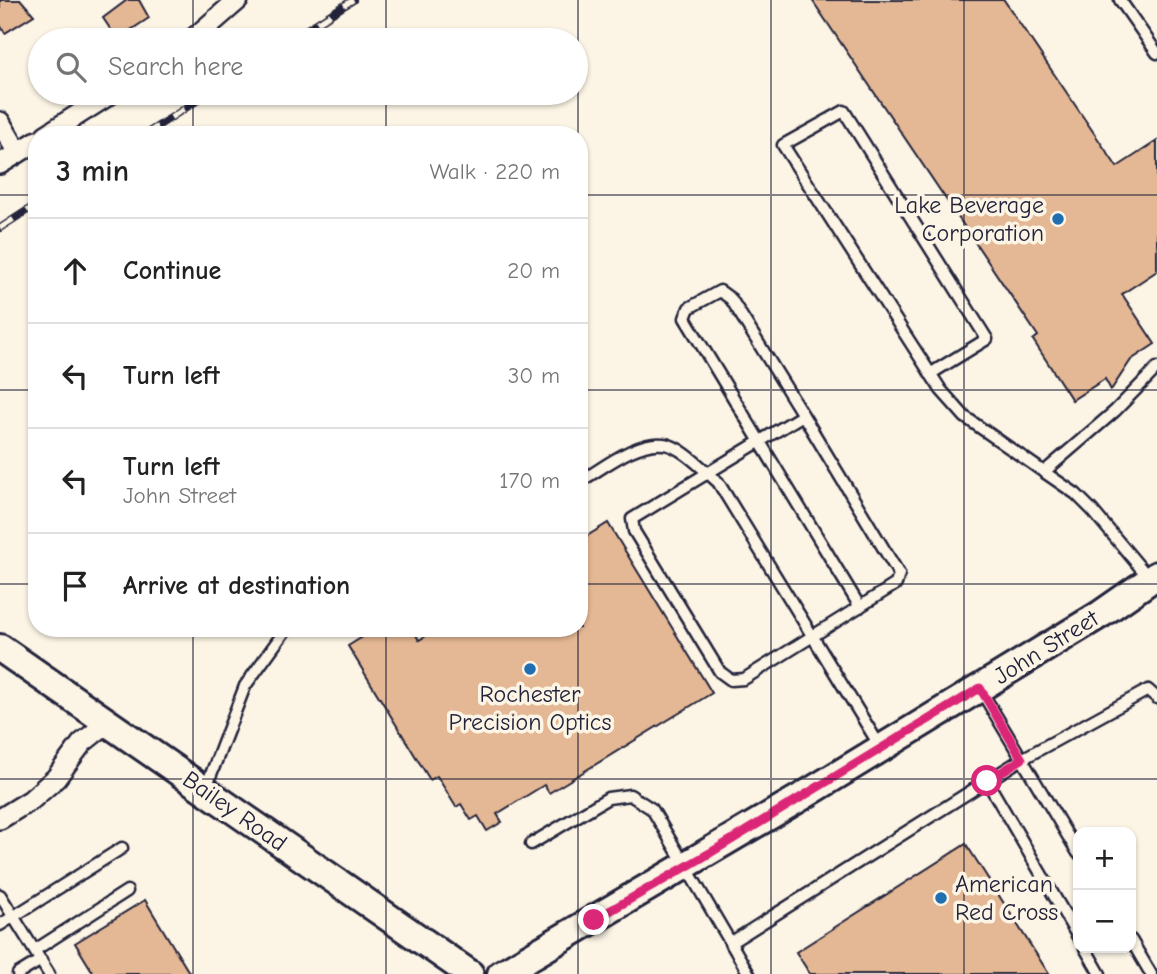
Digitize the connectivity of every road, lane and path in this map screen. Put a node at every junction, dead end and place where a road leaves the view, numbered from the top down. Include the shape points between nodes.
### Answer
1 (238, 0) edge
2 (1120, 0) edge
3 (205, 28) edge
4 (1157, 53) edge
5 (93, 105) edge
6 (0, 122) edge
7 (60, 126) edge
8 (28, 147) edge
9 (18, 153) junction
10 (0, 164) edge
11 (1157, 368) edge
12 (930, 374) junction
13 (803, 415) junction
14 (760, 441) junction
15 (707, 472) junction
16 (1044, 472) junction
17 (588, 477) edge
18 (1155, 581) edge
19 (860, 607) junction
20 (813, 636) junction
21 (280, 637) edge
22 (0, 648) edge
23 (980, 688) junction
24 (1157, 698) edge
25 (107, 723) junction
26 (882, 748) junction
27 (1022, 759) junction
28 (987, 781) junction
29 (205, 790) junction
30 (0, 819) edge
31 (531, 844) dead end
32 (1073, 845) edge
33 (122, 848) dead end
34 (686, 867) junction
35 (127, 891) dead end
36 (0, 894) edge
37 (14, 917) junction
38 (0, 925) edge
39 (1073, 928) edge
40 (730, 943) junction
41 (1136, 948) edge
42 (1088, 953) edge
43 (38, 955) junction
44 (18, 974) edge
45 (49, 974) edge
46 (470, 974) edge
47 (500, 974) edge
48 (749, 974) edge
49 (1100, 974) edge
50 (1151, 974) edge

1 - 3 street
2 - 4 lane
5 - 7 street
6 - 9 street
8 - 9 street
9 - 10 street
11 - 16 lane
12 - 12 lane via 783,145 844,111 987,339
12 - 16 lane via 965,417
13 - 14 lane
13 - 14 lane via 731,299 720,291 689,308 685,318
13 - 19 lane via 899,574 896,584
14 - 15 lane
14 - 19 lane
15 - 17 lane via 665,443 636,448
15 - 20 lane via 718,482
15 - 20 lane via 632,519 634,531 720,672 731,680 744,679
16 - 18 lane via 1076,494
18 - 23 street, John Street
19 - 20 lane
20 - 26 lane
21 - 29 lane via 245,686
22 - 25 street, Bailey Road
23 - 26 street, John Street
23 - 27 lane
24 - 27 lane via 1147,690
25 - 29 street, Bailey Road
25 - 30 street via 82,743 56,778
26 - 34 street, John Street
27 - 28 lane
27 - 32 lane
28 - 39 lane
28 - 40 lane
29 - 46 street, Bailey Road
31 - 34 lane via 608,799 630,795 652,809
33 - 37 lane
34 - 40 lane
34 - 47 street, John Street
35 - 43 lane
36 - 37 lane
37 - 38 lane
37 - 43 lane
40 - 48 lane
41 - 50 lane
42 - 49 lane
43 - 44 lane
43 - 45 lane

